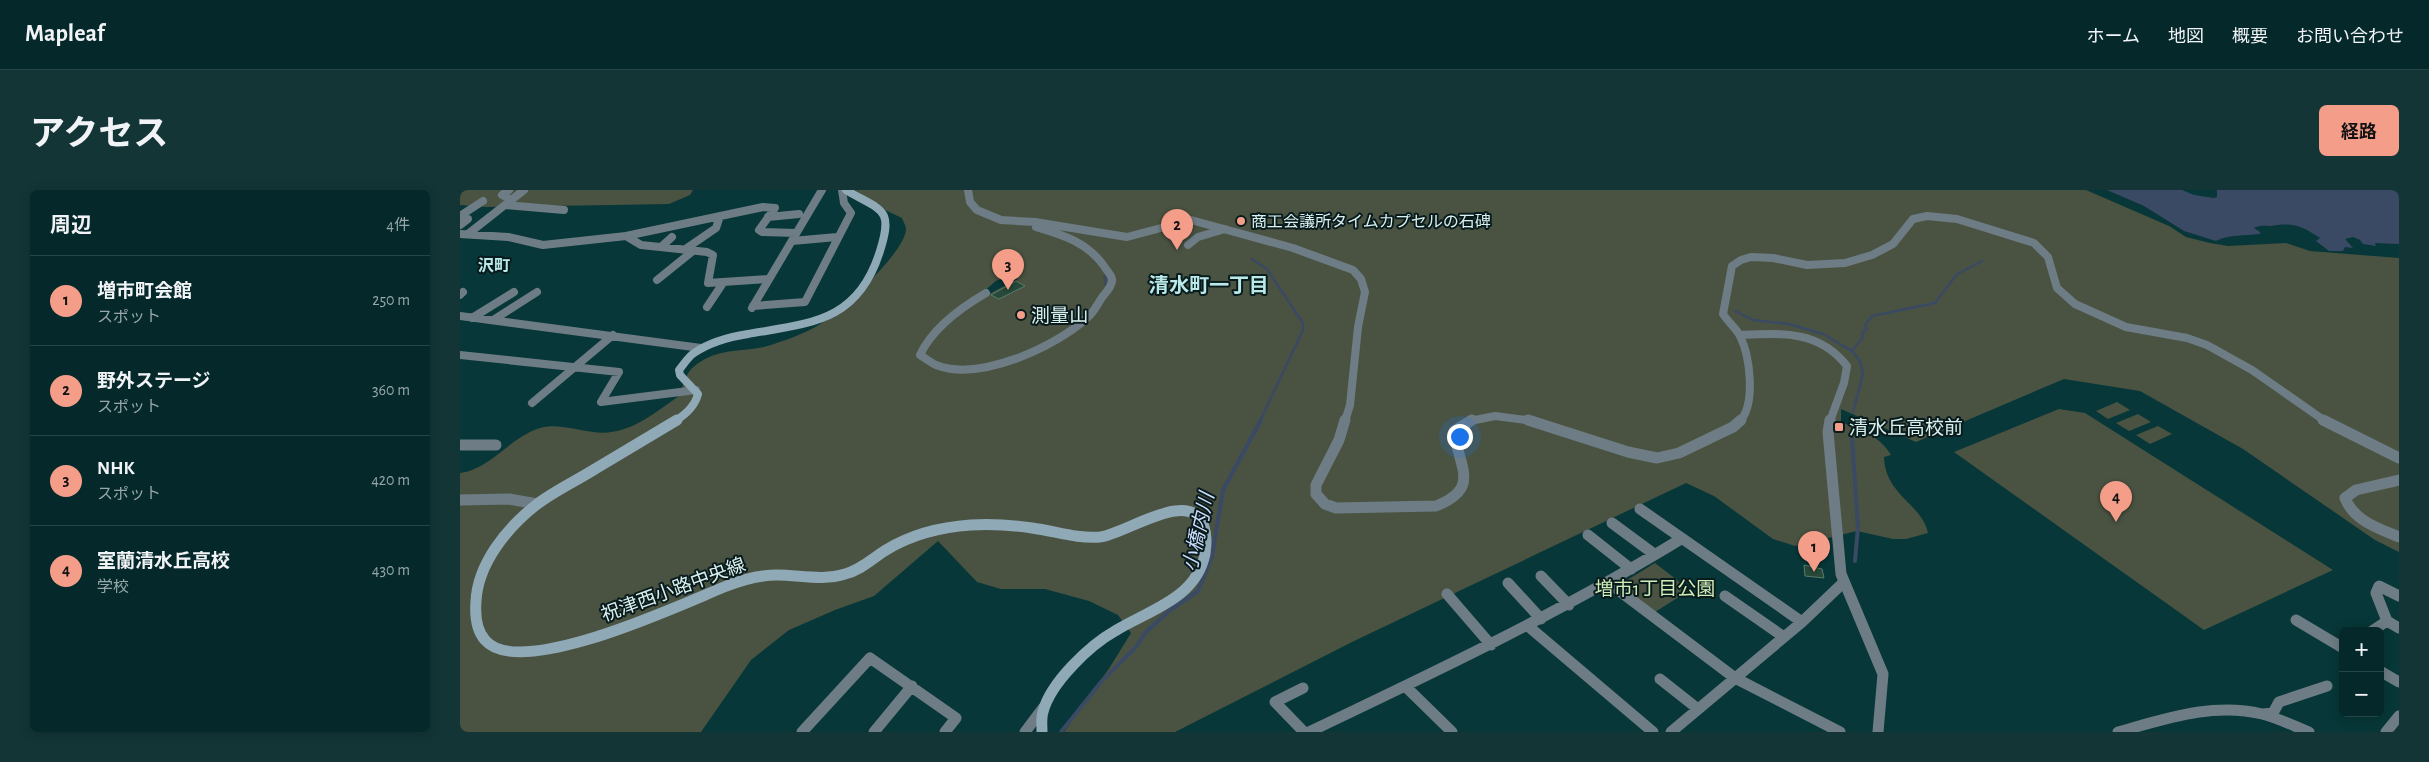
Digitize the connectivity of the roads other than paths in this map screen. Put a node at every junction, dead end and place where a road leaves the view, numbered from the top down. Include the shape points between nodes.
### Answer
1 (509, 190) edge
2 (524, 190) edge
3 (822, 190) edge
4 (844, 190) edge
5 (968, 190) edge
6 (512, 200) junction
7 (483, 201) dead end
8 (505, 205) junction
9 (564, 210) dead end
10 (799, 214) dead end
11 (720, 216) junction
12 (768, 217) junction
13 (460, 218) edge
14 (1016, 221) junction
15 (460, 225) edge
16 (1226, 228) junction
17 (796, 233) junction
18 (463, 235) edge
19 (626, 236) junction
20 (672, 237) dead end
21 (837, 237) junction
22 (792, 241) junction
23 (1188, 245) dead end
24 (661, 248) junction
25 (684, 250) junction
26 (693, 251) junction
27 (768, 279) junction
28 (657, 280) dead end
29 (723, 283) junction
30 (514, 292) dead end
31 (537, 292) dead end
32 (986, 292) dead end
33 (707, 307) dead end
34 (460, 316) edge
35 (472, 318) junction
36 (493, 320) junction
37 (1740, 335) junction
38 (613, 336) junction
39 (701, 348) junction
40 (460, 355) edge
41 (573, 368) junction
42 (696, 390) junction
43 (532, 403) dead end
44 (496, 444) dead end
45 (460, 445) edge
46 (2399, 458) edge
47 (2399, 480) edge
48 (460, 500) edge
49 (537, 504) junction
50 (1640, 509) dead end
51 (1612, 523) dead end
52 (1588, 535) dead end
53 (2399, 536) edge
54 (1681, 539) junction
55 (1654, 554) junction
56 (1631, 569) junction
57 (1541, 576) dead end
58 (1508, 582) dead end
59 (1844, 582) junction
60 (1609, 583) junction
61 (1447, 594) dead end
62 (1725, 596) dead end
63 (2399, 596) edge
64 (1569, 604) junction
65 (1541, 619) junction
66 (2296, 620) dead end
67 (2387, 621) junction
68 (1802, 622) junction
69 (1528, 626) junction
70 (2378, 627) edge
71 (2399, 628) edge
72 (1784, 637) junction
73 (1491, 645) junction
74 (2339, 646) edge
75 (2382, 672) edge
76 (1735, 678) junction
77 (1660, 680) dead end
78 (2399, 682) edge
79 (912, 686) junction
80 (1406, 686) junction
81 (2327, 686) dead end
82 (1304, 688) dead end
83 (1044, 708) junction
84 (1698, 709) junction
85 (2263, 714) junction
86 (2399, 716) edge
87 (802, 732) edge
88 (874, 732) edge
89 (945, 732) edge
90 (1025, 732) edge
91 (1042, 732) edge
92 (1304, 732) edge
93 (1309, 732) edge
94 (1452, 732) edge
95 (1653, 732) edge
96 (1671, 732) edge
97 (1840, 732) edge
98 (1878, 732) edge
99 (2118, 732) edge
100 (2309, 732) edge
101 (2386, 732) edge

1 - 6 street via 502,195
2 - 6 street
3 - 17 street
4 - 21 street via 844,203 851,213
4 - 39 main road via 884,213 887,221 868,282 858,297 841,310 814,322 721,339
5 - 14 street via 970,202 982,213
6 - 8 street
7 - 13 street
8 - 9 street
8 - 18 street
10 - 12 street
11 - 12 street via 752,208 775,208
11 - 19 street
11 - 25 street via 716,228
12 - 17 street via 759,230 762,232
13 - 15 street via 468,219
14 - 16 street via 1127,237 1191,220
14 - 32 street via 1051,232 1092,251 1112,279 1110,288 1088,318 1072,330 1024,354 963,370 925,361 920,355 925,344 965,305
16 - 23 street via 1198,237
16 - 37 street via 1327,260 1353,270 1361,279 1365,292 1350,404 1339,440 1316,485 1316,494 1325,504 1336,508 1436,506 1460,496 1465,486 1454,431 1463,422 1488,416 1544,424 1650,458 1670,458 1737,425 1741,420 1748,406 1749,376
17 - 22 street
18 - 19 street via 508,237 543,245
19 - 24 street via 641,245
20 - 24 street
21 - 22 street
21 - 27 street via 805,302 752,307
22 - 27 street
24 - 25 street
25 - 26 street
26 - 28 street
26 - 29 street via 713,255 708,283
27 - 29 street
29 - 33 street
30 - 35 street
31 - 36 street
34 - 35 street
35 - 36 street
36 - 38 street
37 - 46 street via 1723,314 1732,266 1737,261 1756,257 1816,267 1841,263 1900,240 1913,219 1942,216 2034,243 2049,255 2055,289 2075,304 2128,328 2185,336 2208,345 2245,365 2323,420
37 - 59 street via 1782,333 1806,337 1835,351 1847,366 1847,380 1828,422
38 - 39 street
38 - 41 street
39 - 42 main road via 692,353 679,370
40 - 41 street
41 - 42 street via 618,372 601,402
41 - 43 street
42 - 49 main road, 祝津西小路中央線 via 696,401 680,418
44 - 45 street
47 - 53 street via 2356,490 2345,498 2347,506 2366,522
48 - 49 street via 509,499
49 - 83 main road, 祝津西小路中央線 via 512,528 489,558 476,588 476,620 480,636 496,649 525,651 594,636 661,615 756,577 771,574 822,578 848,574 896,545 932,530 1002,525 1087,538 1108,536 1168,511 1196,515 1202,520 1206,535 1206,556 1202,569 1191,584 1159,609 1102,639 1067,674
50 - 54 street
51 - 55 street
52 - 56 street
54 - 55 street
54 - 68 street
55 - 56 street
56 - 60 street
57 - 64 street
58 - 65 street
59 - 68 street
59 - 98 street via 1883,674
60 - 64 street
60 - 76 street
61 - 73 street
62 - 72 street
63 - 67 street via 2379,586 2376,592
64 - 65 street
65 - 69 street
66 - 74 street
67 - 70 street
67 - 71 street
68 - 72 street
69 - 73 street
69 - 95 street
72 - 76 street
73 - 80 street
75 - 78 street
76 - 84 street
76 - 97 street
77 - 84 street
79 - 87 street via 870,658
79 - 88 street
79 - 89 street via 956,718
80 - 93 street
80 - 94 street
81 - 85 street via 2279,702 2273,713
82 - 92 street via 1275,702
83 - 90 street
83 - 91 main road, 祝津西小路中央線
84 - 96 street
85 - 99 street via 2225,710 2197,712
85 - 100 street
86 - 101 street

